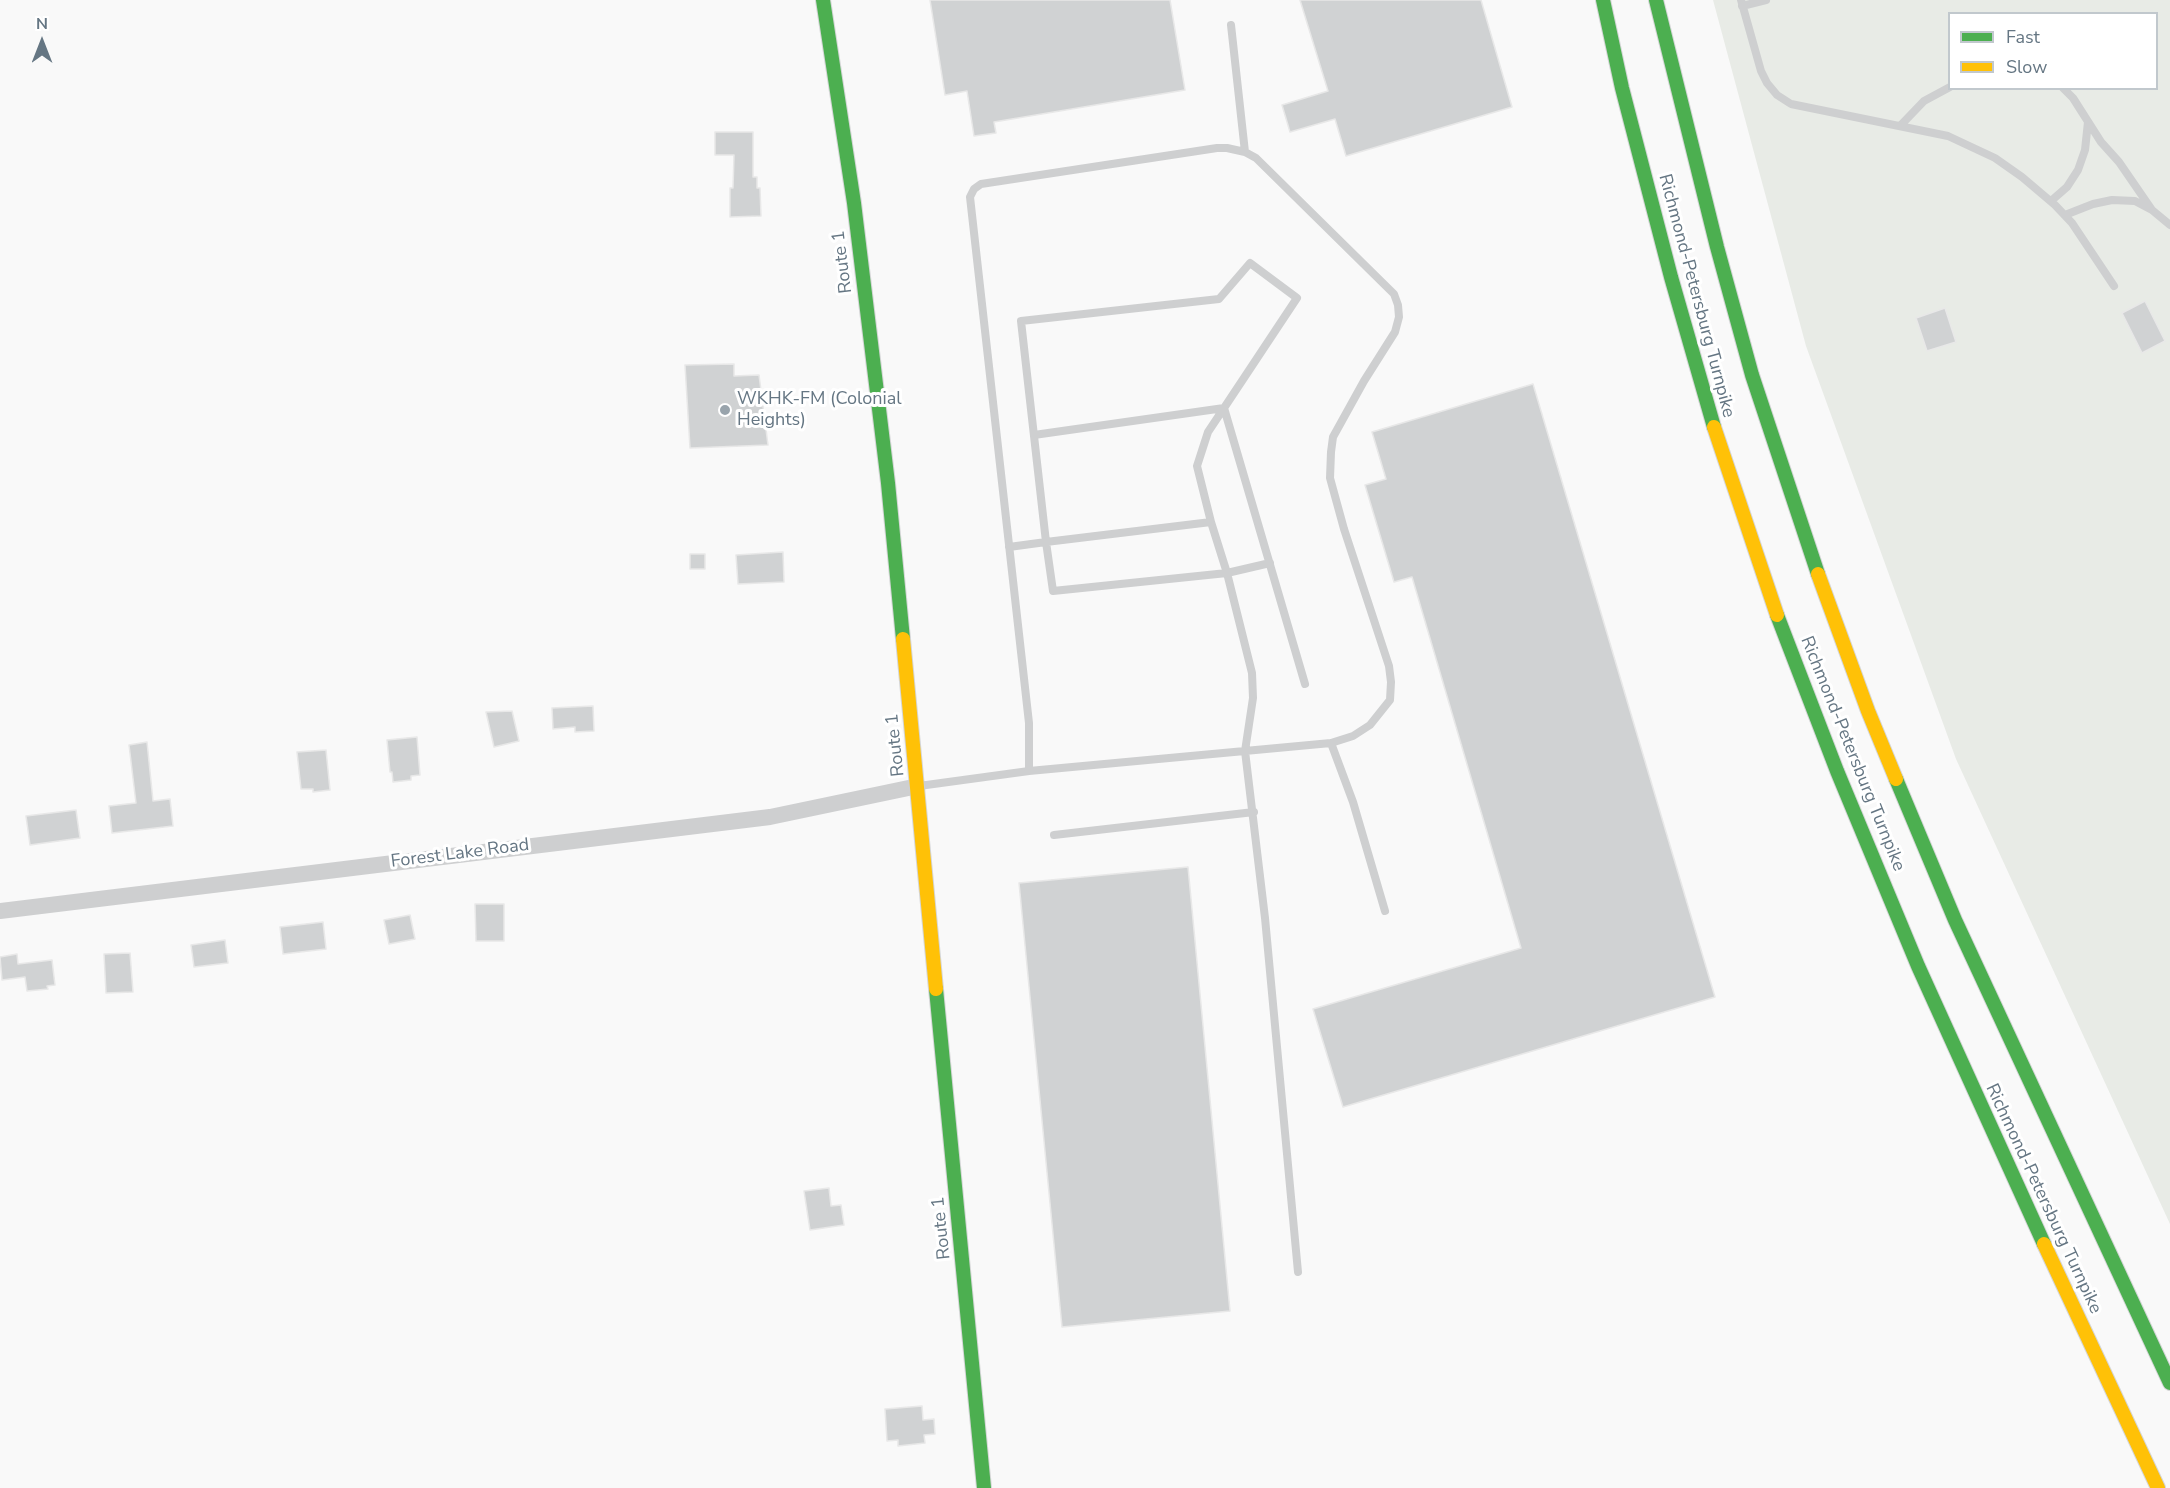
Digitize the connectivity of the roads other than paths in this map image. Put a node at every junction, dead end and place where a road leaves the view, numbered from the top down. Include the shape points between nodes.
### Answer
1 (823, 0) edge
2 (1603, 0) edge
3 (1656, 0) edge
4 (1766, 0) edge
5 (1742, 3) edge
6 (1231, 26) dead end
7 (1948, 88) edge
8 (2065, 90) edge
9 (2088, 122) junction
10 (1900, 126) junction
11 (1245, 152) junction
12 (2051, 201) junction
13 (2152, 210) junction
14 (2065, 215) junction
15 (2170, 225) edge
16 (2114, 286) dead end
17 (1224, 408) junction
18 (1034, 435) junction
19 (1211, 522) junction
20 (1046, 542) junction
21 (1009, 547) junction
22 (1270, 563) junction
23 (1227, 573) junction
24 (1305, 684) dead end
25 (1331, 743) junction
26 (1245, 750) junction
27 (1029, 771) junction
28 (918, 786) junction
29 (1254, 813) junction
30 (1054, 835) dead end
31 (0, 911) edge
32 (1385, 911) dead end
33 (1298, 1272) dead end
34 (2170, 1383) edge
35 (984, 1488) edge
36 (2158, 1488) edge

1 - 28 main road, Route 1 via 854,203
2 - 36 main road, Richmond-Petersburg Turnpike via 1671,277 1716,435 1774,607 1918,966
3 - 34 main road, Richmond-Petersburg Turnpike via 1752,375 1811,556 1868,711 1954,920
4 - 5 lane
5 - 10 lane via 1761,71 1777,95 1791,104
6 - 11 lane
7 - 10 lane via 1924,101
8 - 9 lane
9 - 12 lane via 2078,170
9 - 13 lane
10 - 12 lane via 1966,143 1995,158
11 - 21 lane via 1217,148 981,184 974,189 970,204
11 - 25 lane via 1256,158 1394,294 1398,305 1395,332 1333,436 1330,478 1389,666 1390,700 1370,725
12 - 14 lane
13 - 14 lane via 2135,201 2112,200
13 - 15 lane
14 - 16 lane
17 - 18 lane
17 - 18 lane via 1296,298 1250,263 1220,299 1021,321
17 - 19 lane via 1208,432 1197,466
17 - 22 lane
18 - 20 lane
19 - 20 lane
19 - 23 lane
20 - 21 lane
20 - 23 lane via 1053,591
21 - 27 lane via 1029,723
22 - 23 lane
22 - 24 lane
23 - 26 lane via 1252,673 1253,698
25 - 26 lane
25 - 32 lane
26 - 27 lane
26 - 29 lane
27 - 28 lane
28 - 31 street, Forest Lake Road via 770,817
28 - 35 main road, Route 1
29 - 30 lane
29 - 33 lane

